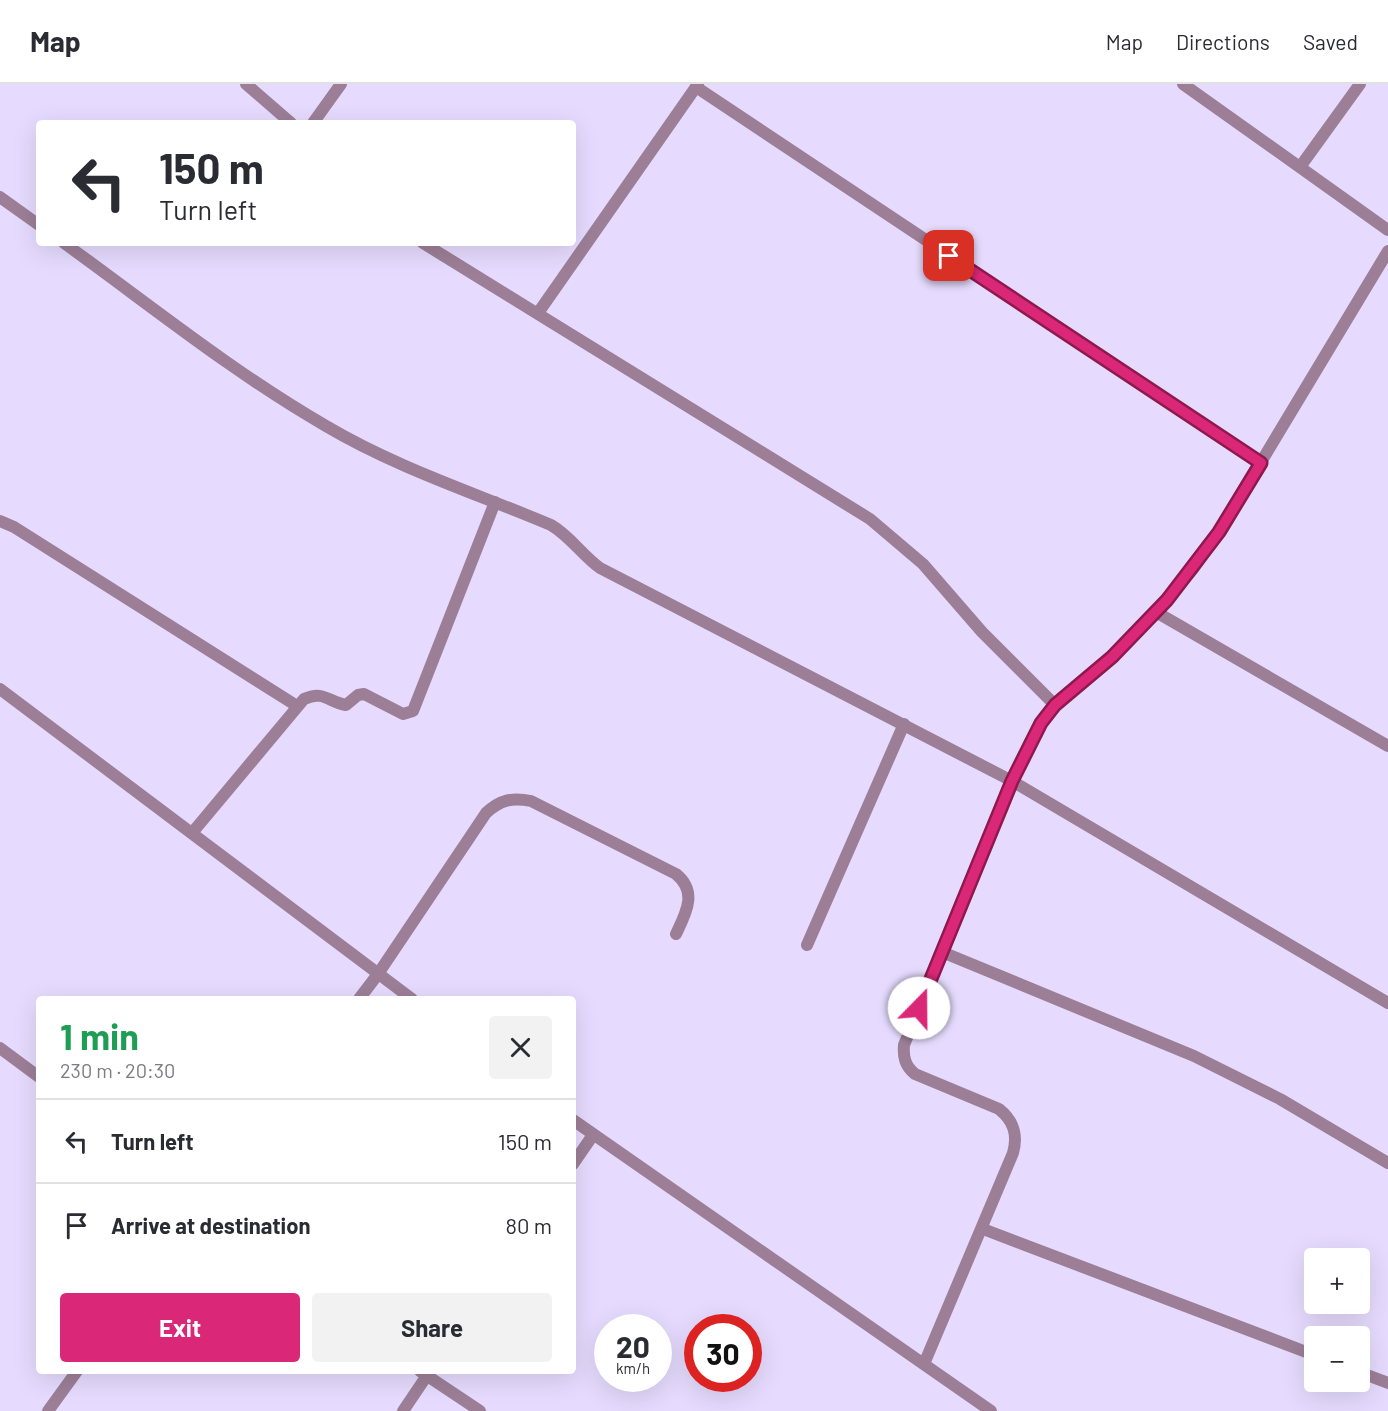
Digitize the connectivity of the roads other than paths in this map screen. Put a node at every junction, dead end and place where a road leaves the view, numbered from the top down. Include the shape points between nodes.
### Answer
1 (246, 84) edge
2 (341, 84) edge
3 (1183, 84) edge
4 (1360, 84) edge
5 (697, 86) edge
6 (288, 120) edge
7 (315, 120) edge
8 (1300, 167) junction
9 (0, 196) edge
10 (36, 223) edge
11 (1388, 230) edge
12 (68, 246) edge
13 (428, 246) edge
14 (1388, 252) edge
15 (538, 314) junction
16 (1261, 463) junction
17 (495, 502) junction
18 (0, 521) edge
19 (1156, 612) junction
20 (0, 689) edge
21 (1055, 705) junction
22 (297, 706) junction
23 (904, 724) junction
24 (1388, 746) edge
25 (1012, 781) junction
26 (192, 833) junction
27 (676, 934) dead end
28 (807, 945) dead end
29 (942, 952) junction
30 (378, 974) junction
31 (361, 996) edge
32 (408, 996) edge
33 (1388, 1003) edge
34 (0, 1048) edge
35 (36, 1075) edge
36 (576, 1122) edge
37 (593, 1136) junction
38 (576, 1160) edge
39 (1388, 1163) edge
40 (982, 1229) junction
41 (1304, 1351) edge
42 (924, 1364) junction
43 (75, 1374) edge
44 (425, 1374) edge
45 (427, 1374) edge
46 (1370, 1376) edge
47 (1388, 1383) edge
48 (48, 1411) edge
49 (403, 1411) edge
50 (480, 1411) edge
51 (991, 1411) edge

1 - 6 street
2 - 7 street
3 - 8 street
4 - 8 street
5 - 15 street
5 - 16 street
8 - 11 street
9 - 10 street
12 - 17 street via 249,377 327,427 409,468
13 - 15 street
14 - 16 street
15 - 21 street via 870,519 923,564 982,632
16 - 19 street via 1219,532
17 - 22 street via 413,711 403,714 361,694 346,705 321,695 304,699
17 - 23 street via 560,530 600,568
18 - 22 street
19 - 21 street via 1112,657
19 - 24 street
20 - 26 street
21 - 25 street via 1035,732
22 - 26 street
23 - 25 street
23 - 28 street
25 - 29 street
25 - 33 street
26 - 30 street
27 - 30 street via 687,910 689,894 676,874 531,801 511,799 501,801 486,813
29 - 39 street via 1194,1056 1280,1099
29 - 40 street via 903,1054 915,1074 990,1105 1012,1124 1016,1143
30 - 31 street
30 - 32 street
34 - 35 street
36 - 37 street
37 - 38 street
37 - 42 street
40 - 41 street
40 - 42 street
42 - 51 street
43 - 48 street
44 - 49 street
45 - 50 street
46 - 47 street

